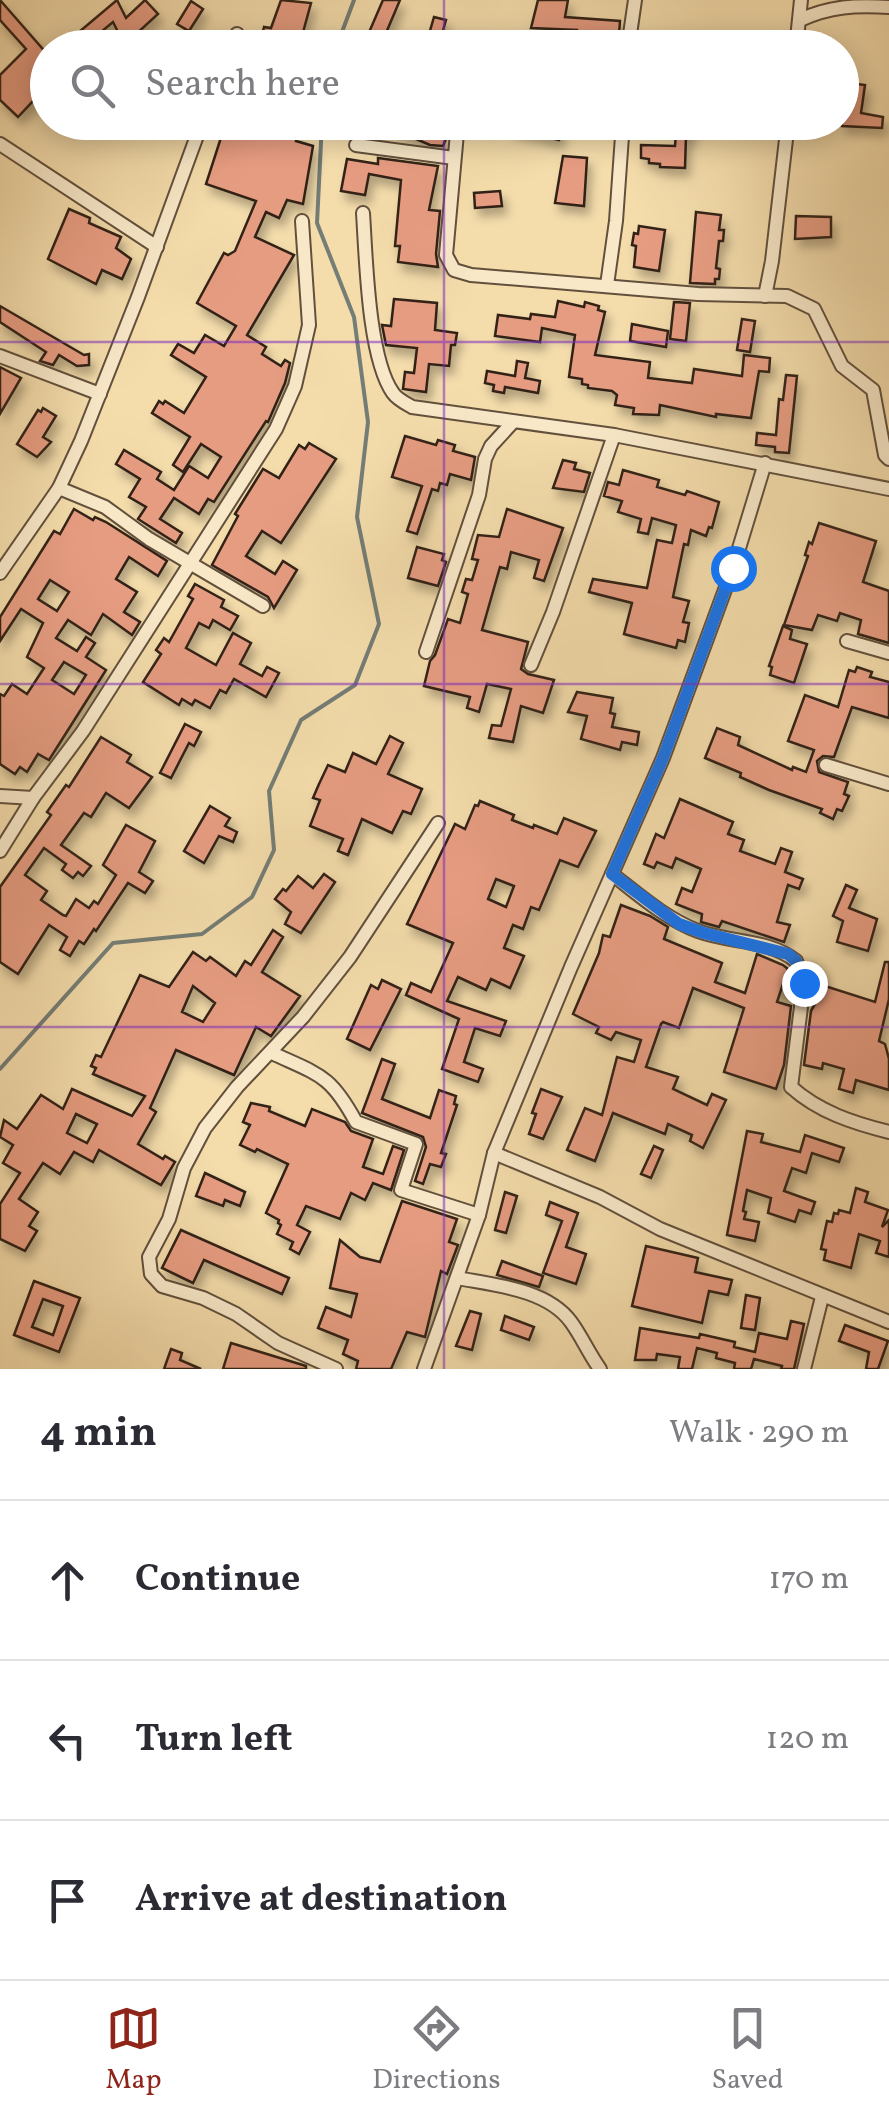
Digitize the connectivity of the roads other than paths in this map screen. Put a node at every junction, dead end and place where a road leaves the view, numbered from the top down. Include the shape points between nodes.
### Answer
1 (635, 0) edge
2 (800, 0) edge
3 (889, 7) edge
4 (800, 20) junction
5 (631, 30) edge
6 (799, 30) edge
7 (195, 140) edge
8 (456, 140) edge
9 (621, 140) edge
10 (786, 140) edge
11 (0, 144) edge
12 (356, 145) dead end
13 (454, 158) junction
14 (363, 213) dead end
15 (302, 221) dead end
16 (156, 248) junction
17 (608, 285) junction
18 (764, 296) junction
19 (0, 356) edge
20 (100, 394) junction
21 (513, 422) junction
22 (614, 435) junction
23 (889, 459) edge
24 (765, 463) junction
25 (59, 488) junction
26 (889, 489) edge
27 (188, 563) junction
28 (0, 573) edge
29 (264, 606) dead end
30 (847, 641) dead end
31 (426, 652) dead end
32 (889, 653) edge
33 (531, 665) dead end
34 (826, 765) dead end
35 (889, 784) edge
36 (0, 796) edge
37 (33, 798) junction
38 (438, 823) dead end
39 (0, 851) edge
40 (612, 874) junction
41 (272, 1053) junction
42 (889, 1132) edge
43 (494, 1153) junction
44 (479, 1215) junction
45 (457, 1278) junction
46 (822, 1296) junction
47 (889, 1322) edge
48 (336, 1369) edge
49 (424, 1369) edge
50 (600, 1369) edge
51 (804, 1369) edge

1 - 5 street
2 - 4 street
3 - 4 street via 822,9
4 - 6 street
7 - 16 street
8 - 13 street
9 - 17 street
10 - 18 street
11 - 16 street
12 - 13 street
13 - 17 street via 446,256 454,270
14 - 21 street via 369,302 394,396 412,408
15 - 27 street via 309,325 295,386 276,430
16 - 20 street
17 - 18 street
18 - 23 street via 787,296 814,309 842,366 873,390
19 - 20 street
20 - 25 street
21 - 22 street
21 - 31 street via 485,459
22 - 24 street
22 - 33 street
24 - 26 street
24 - 40 street via 663,758
25 - 27 street via 105,508
25 - 28 street
27 - 29 street
27 - 37 street
30 - 32 street
34 - 35 street
36 - 37 street
37 - 39 street
38 - 41 street via 350,957
40 - 42 street via 679,924 796,961 804,983 791,1088 854,1123
40 - 43 street
41 - 44 street via 325,1078 356,1122 416,1144 401,1190
41 - 48 street via 205,1128 149,1258 151,1274 162,1286 203,1298
43 - 44 street
43 - 46 street
44 - 45 street
45 - 49 street
45 - 50 street via 554,1306
46 - 47 street
46 - 51 street

